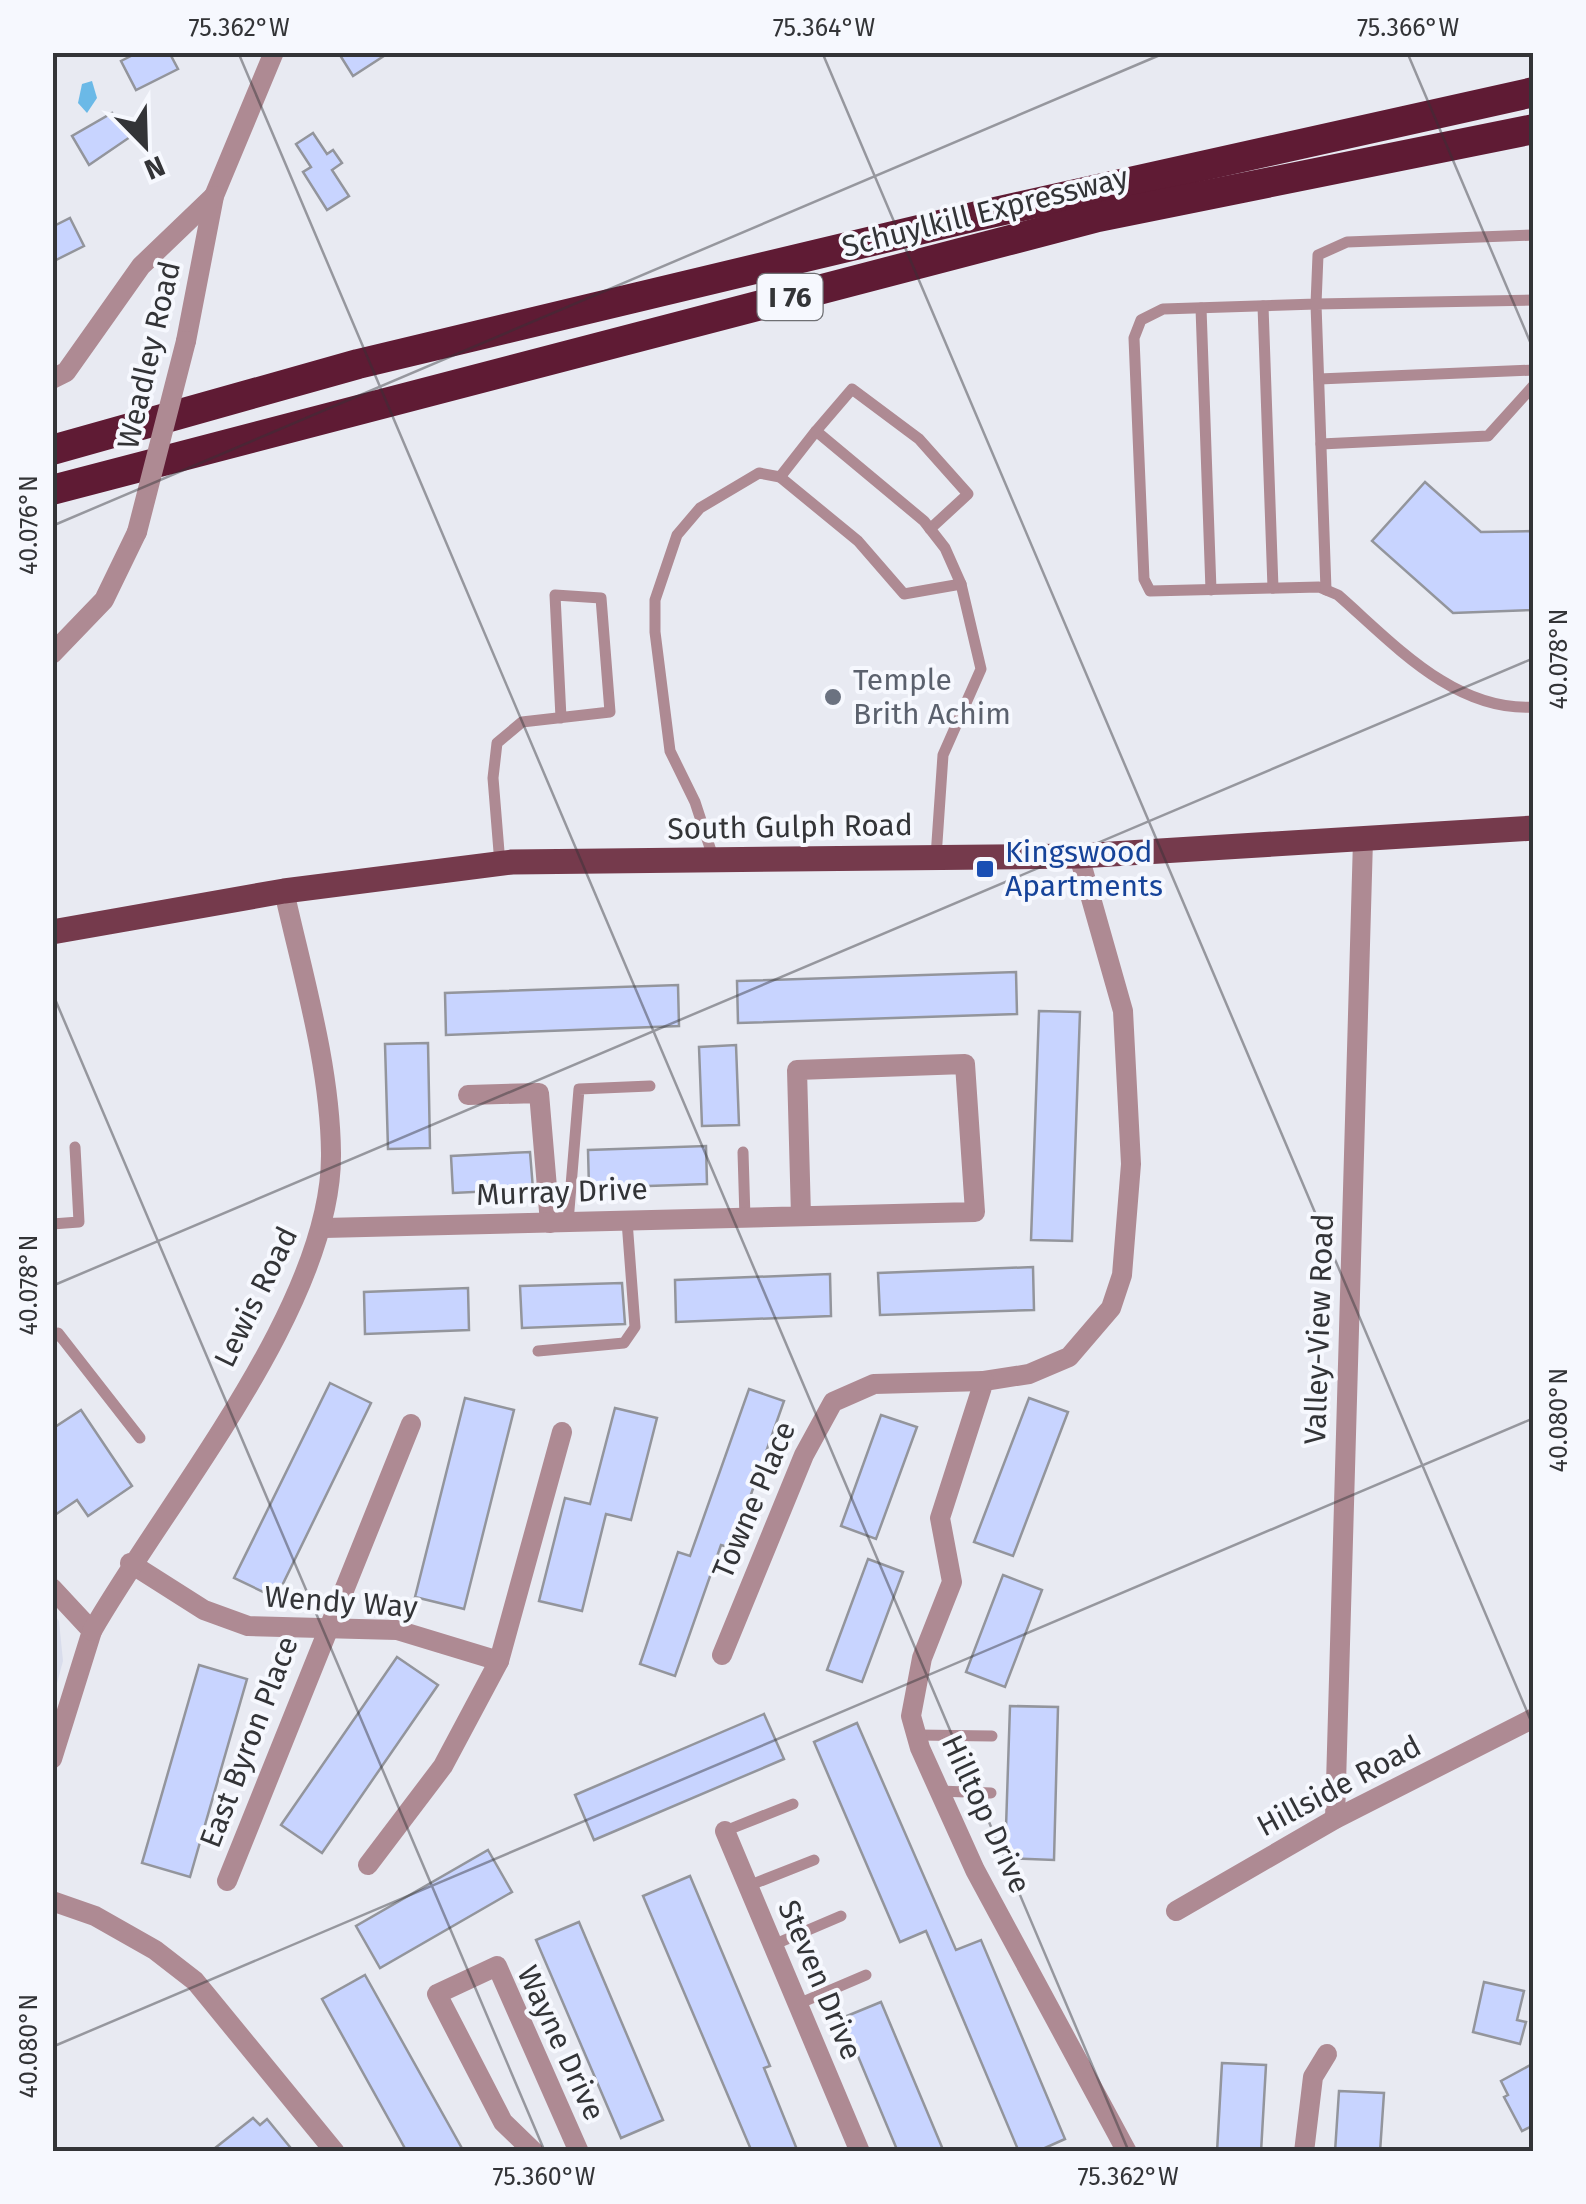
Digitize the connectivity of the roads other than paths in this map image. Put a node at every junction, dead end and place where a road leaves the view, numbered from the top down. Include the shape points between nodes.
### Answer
1 (274, 52) edge
2 (1534, 92) edge
3 (1534, 129) edge
4 (214, 196) junction
5 (1534, 235) edge
6 (1534, 300) edge
7 (1316, 304) junction
8 (1263, 306) junction
9 (1201, 308) junction
10 (1534, 370) edge
11 (52, 379) edge
12 (1319, 379) junction
13 (1534, 385) edge
14 (816, 431) junction
15 (1320, 444) junction
16 (52, 450) edge
17 (780, 477) junction
18 (52, 490) edge
19 (930, 529) junction
20 (961, 584) junction
21 (1274, 588) junction
22 (1211, 590) junction
23 (1326, 590) junction
24 (52, 654) edge
25 (1534, 707) edge
26 (562, 718) junction
27 (1534, 828) edge
28 (1363, 840) junction
29 (1079, 856) junction
30 (936, 858) junction
31 (714, 860) junction
32 (500, 864) junction
33 (284, 890) junction
34 (52, 932) edge
35 (650, 1086) dead end
36 (468, 1096) dead end
37 (75, 1147) dead end
38 (743, 1152) dead end
39 (801, 1216) junction
40 (745, 1218) junction
41 (627, 1221) junction
42 (559, 1223) junction
43 (52, 1224) edge
44 (324, 1228) junction
45 (52, 1339) edge
46 (538, 1351) dead end
47 (984, 1381) junction
48 (411, 1424) dead end
49 (562, 1432) dead end
50 (140, 1438) dead end
51 (130, 1564) junction
52 (52, 1588) edge
53 (327, 1625) junction
54 (92, 1631) junction
55 (722, 1656) dead end
56 (499, 1661) junction
57 (1534, 1718) edge
58 (916, 1735) junction
59 (56, 1736) edge
60 (992, 1736) dead end
61 (52, 1758) edge
62 (940, 1792) junction
63 (992, 1794) dead end
64 (793, 1804) dead end
65 (1334, 1819) junction
66 (725, 1831) joint
67 (814, 1860) dead end
68 (368, 1865) dead end
69 (228, 1881) dead end
70 (748, 1886) junction
71 (52, 1901) edge
72 (1176, 1911) dead end
73 (841, 1916) dead end
74 (773, 1945) junction
75 (866, 1975) dead end
76 (798, 2004) junction
77 (1327, 2054) dead end
78 (335, 2152) edge
79 (534, 2152) edge
80 (579, 2152) edge
81 (860, 2152) edge
82 (1127, 2152) edge
83 (1304, 2152) edge

1 - 4 street, Weadley Road
2 - 16 highway, Schuylkill Expressway / I 76 via 358,364
3 - 18 highway, Schuylkill Expressway / I 76 via 1098,217
4 - 11 street via 141,266 66,372
4 - 24 street, Weadley Road, bridge via 138,532 104,600
5 - 7 lane via 1348,242 1318,255
6 - 7 lane
7 - 8 lane
7 - 12 lane
8 - 9 lane
8 - 21 lane
9 - 22 lane
9 - 22 lane via 1163,309 1141,320 1134,338 1144,579 1150,591
10 - 12 lane
12 - 15 lane
13 - 15 lane via 1488,436
14 - 17 lane
14 - 19 lane
14 - 19 lane via 848,390 856,389 936,456 967,498
15 - 23 lane
17 - 20 lane via 858,541 904,594
17 - 31 lane via 760,473 700,508 668,551 655,600 670,751 696,802
19 - 20 lane
20 - 30 lane via 981,669 943,756
21 - 22 lane
21 - 23 lane
23 - 25 lane via 1434,678 1480,700
26 - 26 lane via 610,712 601,598 554,595
26 - 32 lane via 522,722 497,743
27 - 28 main road, South Gulph Road
28 - 29 main road, South Gulph Road
28 - 65 street, Valley-View Road
29 - 30 main road, South Gulph Road
29 - 47 street via 1123,1011 1131,1164 1122,1275 1111,1308 1069,1357 1029,1374
30 - 31 main road, South Gulph Road
31 - 32 main road, South Gulph Road
32 - 33 main road, South Gulph Road
33 - 34 main road, South Gulph Road
33 - 44 street, Lewis Road via 326,1094 332,1155
35 - 42 lane via 579,1089
36 - 42 street via 539,1093
37 - 43 lane via 78,1222
38 - 40 lane
39 - 39 street, Murray Drive via 975,1212 965,1064 797,1070
39 - 40 street, Murray Drive
40 - 41 street, Murray Drive
41 - 42 street, Murray Drive
41 - 46 lane via 634,1326 624,1344
42 - 44 street, Murray Drive
44 - 51 street, Lewis Road via 248,1384
45 - 50 lane via 58,1333
47 - 55 street, Towne Place via 874,1384 833,1402
47 - 58 street, Hilltop Drive via 940,1518 952,1582 922,1658 911,1716
48 - 53 street, East Byron Place
49 - 56 street
51 - 53 street, Wendy Way via 204,1610 248,1626
51 - 54 street, Lewis Road
52 - 54 street
53 - 56 street, Wendy Way via 397,1630
53 - 69 street, East Byron Place
54 - 59 street, Lewis Road
56 - 68 street via 443,1766
57 - 65 street, Hillside Road
58 - 60 lane
58 - 62 street, Hilltop Drive
59 - 61 street, Lewis Road
62 - 63 lane
62 - 82 street, Hilltop Drive
64 - 66 lane
65 - 72 street, Hillside Road
66 - 70 street, Steven Drive
67 - 70 lane
70 - 74 street, Steven Drive
71 - 78 street via 95,1916 194,1981
73 - 74 lane
74 - 76 street, Steven Drive
75 - 76 lane
76 - 81 street, Steven Drive
77 - 83 street via 1313,2077
79 - 80 street, Wayne Drive via 504,2122 436,1994 497,1966

